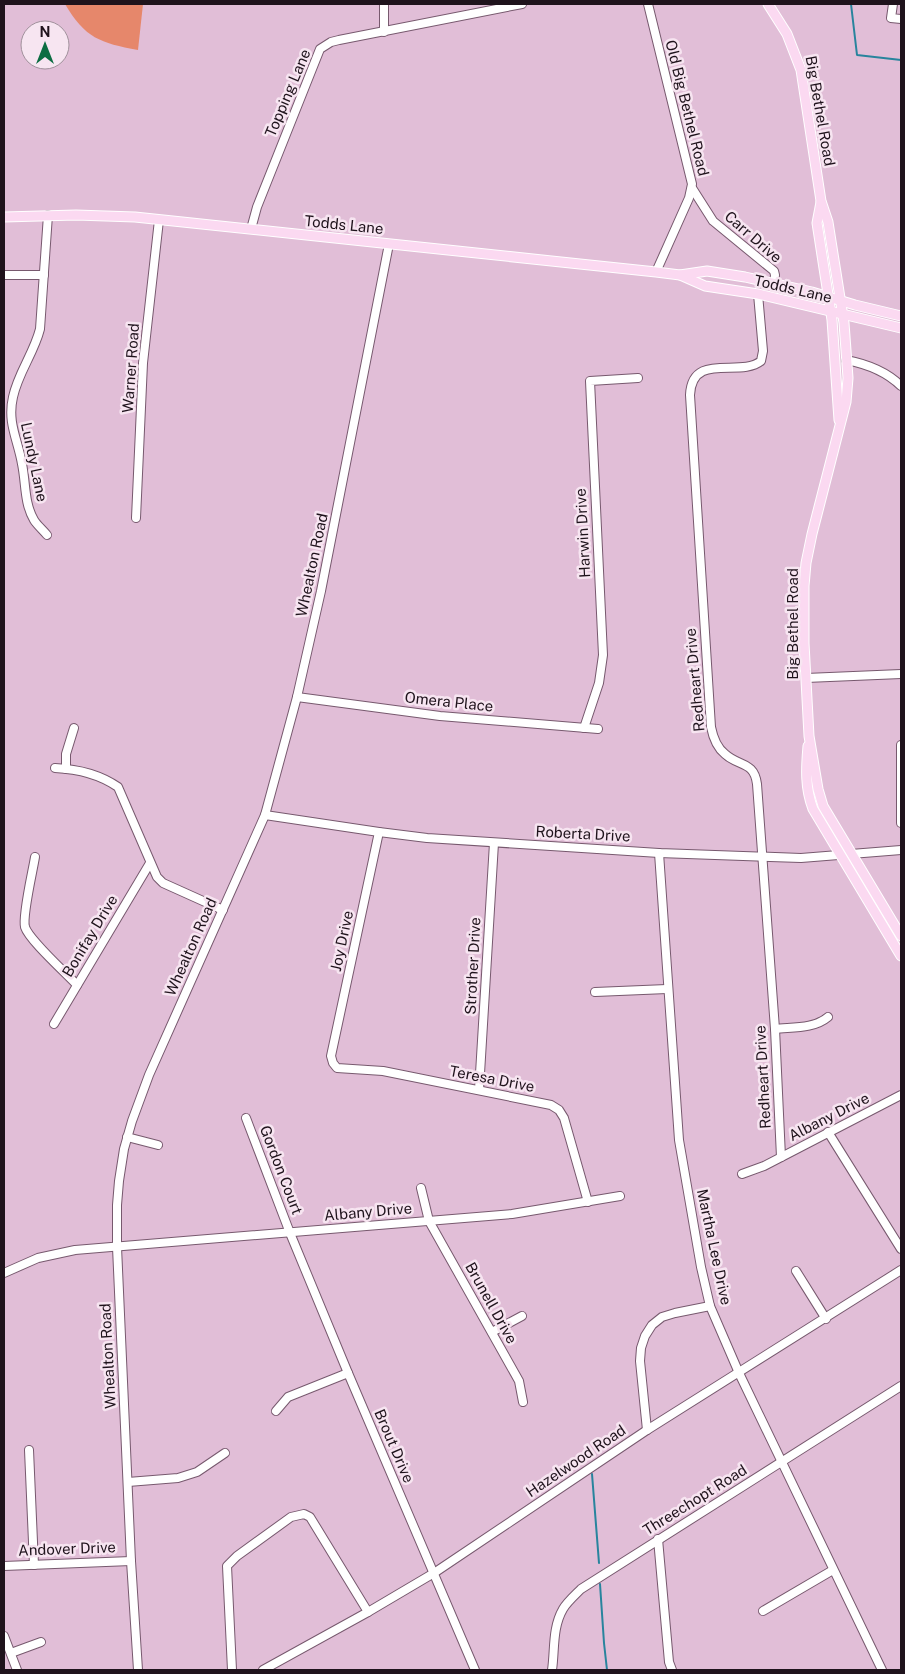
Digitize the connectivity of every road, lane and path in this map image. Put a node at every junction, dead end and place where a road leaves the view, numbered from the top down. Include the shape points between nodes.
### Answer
1 (384, 4) edge
2 (522, 4) edge
3 (648, 4) edge
4 (768, 4) edge
5 (893, 4) edge
6 (901, 19) edge
7 (384, 32) junction
8 (692, 188) junction
9 (821, 201) junction
10 (48, 215) junction
11 (4, 217) edge
12 (160, 220) junction
13 (251, 229) junction
14 (389, 244) junction
15 (656, 272) junction
16 (44, 275) junction
17 (680, 275) junction
18 (5, 276) dead end
19 (774, 283) junction
20 (758, 294) junction
21 (828, 297) junction
22 (840, 300) junction
23 (831, 312) junction
24 (842, 314) junction
25 (901, 316) edge
26 (901, 328) edge
27 (846, 360) junction
28 (638, 378) dead end
29 (901, 386) edge
30 (839, 425) junction
31 (136, 518) dead end
32 (47, 534) dead end
33 (901, 674) edge
34 (806, 678) junction
35 (297, 697) junction
36 (74, 728) dead end
37 (584, 728) junction
38 (598, 729) dead end
39 (809, 736) junction
40 (901, 745) edge
41 (55, 768) dead end
42 (66, 768) junction
43 (265, 815) junction
44 (901, 823) edge
45 (380, 832) junction
46 (494, 843) junction
47 (901, 850) edge
48 (659, 853) junction
49 (852, 855) junction
50 (762, 856) junction
51 (840, 856) junction
52 (35, 857) dead end
53 (150, 863) junction
54 (223, 910) junction
55 (901, 936) edge
56 (901, 956) edge
57 (77, 985) junction
58 (668, 989) junction
59 (595, 992) dead end
60 (828, 1017) dead end
61 (54, 1024) dead end
62 (775, 1029) junction
63 (331, 1056) joint
64 (479, 1090) junction
65 (901, 1095) edge
66 (246, 1118) dead end
67 (828, 1132) junction
68 (128, 1137) junction
69 (158, 1146) dead end
70 (781, 1156) junction
71 (742, 1174) dead end
72 (421, 1188) dead end
73 (620, 1196) dead end
74 (588, 1202) junction
75 (429, 1221) junction
76 (290, 1233) junction
77 (117, 1247) junction
78 (901, 1249) edge
79 (901, 1270) edge
80 (796, 1271) dead end
81 (4, 1273) edge
82 (710, 1306) junction
83 (522, 1316) dead end
84 (826, 1319) junction
85 (492, 1332) junction
86 (348, 1373) junction
87 (739, 1373) junction
88 (901, 1386) edge
89 (523, 1402) dead end
90 (276, 1411) dead end
91 (647, 1430) junction
92 (29, 1450) dead end
93 (225, 1453) dead end
94 (783, 1461) junction
95 (128, 1482) junction
96 (658, 1539) junction
97 (131, 1561) junction
98 (34, 1565) junction
99 (4, 1566) edge
100 (833, 1570) junction
101 (434, 1573) junction
102 (763, 1611) dead end
103 (368, 1612) junction
104 (4, 1636) edge
105 (41, 1642) dead end
106 (11, 1654) junction
107 (17, 1670) edge
108 (138, 1670) edge
109 (232, 1670) edge
110 (263, 1670) edge
111 (475, 1670) edge
112 (552, 1670) edge
113 (672, 1670) edge
114 (882, 1670) edge

1 - 7 street
2 - 7 street, Topping Lane
3 - 8 street, Old Big Bethel Road
4 - 9 main road, Big Bethel Road via 787,34 801,70
5 - 6 street via 891,18
7 - 13 street, Topping Lane via 331,42 320,50
8 - 15 street, Old Big Bethel Road
8 - 19 street, Carr Drive via 713,221 774,271
9 - 21 main road, Big Bethel Road via 817,223
9 - 22 main road, Big Bethel Road via 828,222
10 - 11 main road, Todds Lane
10 - 12 main road, Todds Lane
10 - 16 street, Lundy Lane
12 - 13 main road, Todds Lane
12 - 31 street, Warner Road via 144,364
13 - 14 main road, Todds Lane
14 - 15 main road, Todds Lane
14 - 35 street, Whealton Road
15 - 17 main road, Todds Lane
16 - 18 street
16 - 32 street, Lundy Lane via 40,329 13,395 11,426 22,463 27,504 34,520
17 - 19 main road, Todds Lane via 707,271
17 - 20 main road, Todds Lane via 705,286
19 - 21 main road, Todds Lane
20 - 23 main road, Todds Lane
20 - 50 street, Redheart Drive via 761,361 753,365 706,370 696,376 690,395 711,726 714,741 724,754 746,764 756,776
21 - 22 main road, Todds Lane
21 - 23 main road, Big Bethel Road
22 - 24 main road, Big Bethel Road
22 - 25 main road, Todds Lane
23 - 24 main road, Todds Lane
23 - 30 main road, Big Bethel Road
24 - 26 main road, Todds Lane
24 - 27 main road, Big Bethel Road
27 - 29 street via 885,372
27 - 30 main road, Big Bethel Road via 846,402
28 - 37 street, Harwin Drive via 590,381 603,655 599,683
30 - 34 main road, Big Bethel Road via 806,563
33 - 34 street
34 - 39 main road, Big Bethel Road
35 - 37 street, Omera Place via 440,716
35 - 43 street, Whealton Road
36 - 42 street via 66,754
37 - 38 street, Omera Place
39 - 49 main road, Big Bethel Road via 821,801
39 - 51 main road, Big Bethel Road via 808,794 816,815
40 - 44 street
41 - 42 street
42 - 53 street via 118,786
43 - 45 street, Roberta Drive
43 - 54 street, Whealton Road
45 - 46 street, Roberta Drive
45 - 63 street, Joy Drive
46 - 48 street, Roberta Drive
46 - 64 street, Strother Drive
47 - 49 street, Roberta Drive
48 - 50 street, Roberta Drive
48 - 58 street, Martha Lee Drive
49 - 51 street, Roberta Drive
49 - 55 main road, Big Bethel Road
50 - 51 street, Roberta Drive
50 - 62 street, Redheart Drive
51 - 56 main road, Big Bethel Road
52 - 57 street via 25,926 31,937
53 - 54 street via 163,883
53 - 57 street, Bonifay Drive
54 - 68 street, Whealton Road via 149,1075
57 - 61 street, Bonifay Drive
58 - 59 street
58 - 82 street, Martha Lee Drive via 679,1140
60 - 62 street via 813,1025
62 - 70 street, Redheart Drive
63 - 64 street, Teresa Drive via 337,1068 383,1071
64 - 74 street, Teresa Drive via 551,1105 559,1110
65 - 67 street, Albany Drive
66 - 76 street, Gordon Court
67 - 70 street, Albany Drive
67 - 78 street
68 - 69 street
68 - 77 street, Whealton Road via 119,1181
70 - 71 street, Albany Drive
72 - 75 street, Brunell Drive
73 - 74 street, Albany Drive
74 - 75 street, Albany Drive via 512,1214
75 - 76 street, Albany Drive
75 - 85 street, Brunell Drive
76 - 77 street, Albany Drive
76 - 86 street, Brout Drive
77 - 81 street, Albany Drive via 57,1253
77 - 95 street, Whealton Road
79 - 84 street, Hazelwood Road
80 - 84 street
82 - 87 street, Martha Lee Drive
82 - 91 street via 662,1317 645,1336 640,1361
83 - 85 street
84 - 87 street, Hazelwood Road
85 - 89 street, Brunell Drive via 519,1381
86 - 90 street via 288,1397
86 - 101 street, Brout Drive
87 - 91 street, Hazelwood Road
87 - 94 street, Martha Lee Drive
88 - 94 street, Threechopt Road
91 - 101 street, Hazelwood Road
92 - 98 street
93 - 95 street via 197,1472 178,1478
94 - 96 street, Threechopt Road
94 - 100 street, Martha Lee Drive
95 - 97 street, Whealton Road
96 - 112 street, Threechopt Road via 581,1589 563,1608 555,1630
96 - 113 street
97 - 98 street, Andover Drive
97 - 108 street, Whealton Road
98 - 99 street, Andover Drive
100 - 102 street
100 - 114 street, Martha Lee Drive
101 - 103 street, Hazelwood Road
101 - 111 street, Brout Drive
103 - 109 street via 310,1517 304,1514 291,1516 227,1566
103 - 110 street, Hazelwood Road
104 - 106 street
105 - 106 street
106 - 107 street

